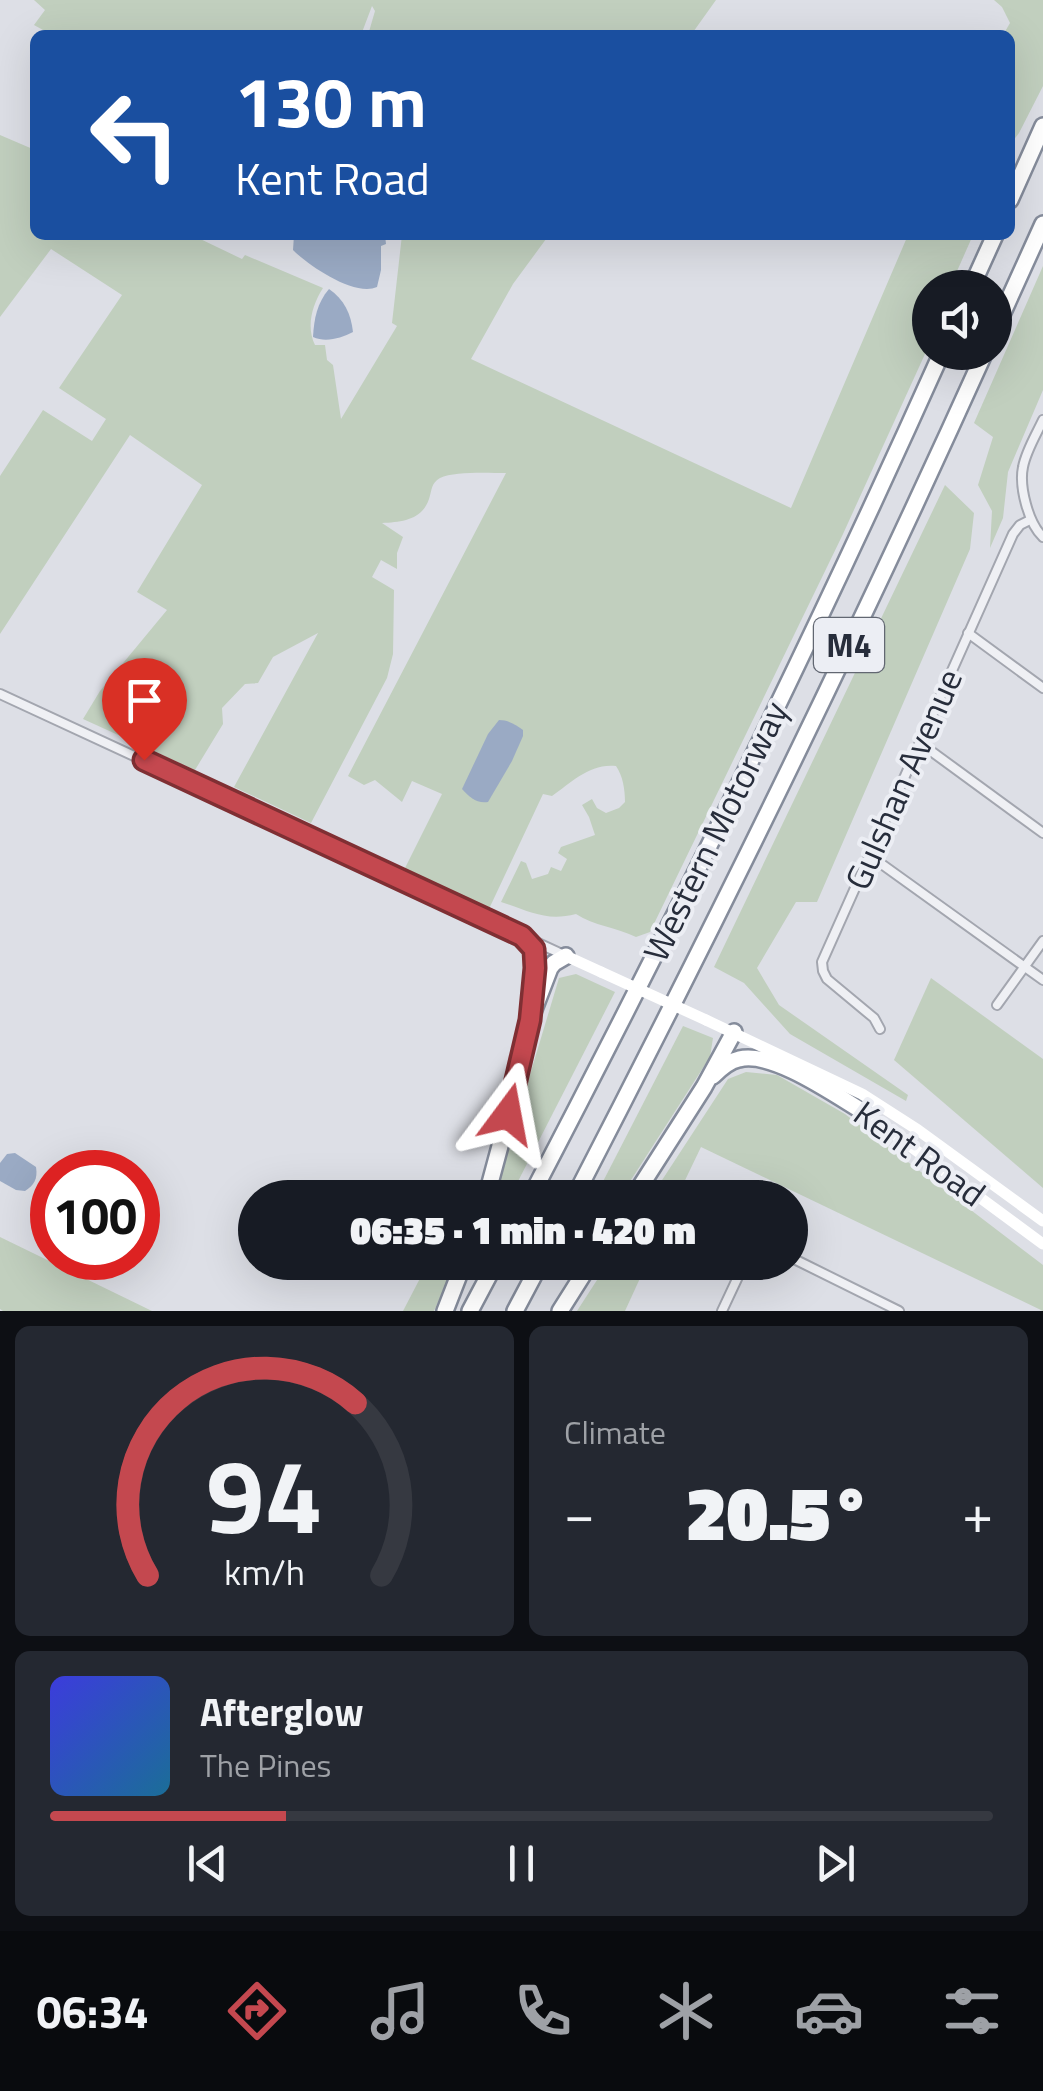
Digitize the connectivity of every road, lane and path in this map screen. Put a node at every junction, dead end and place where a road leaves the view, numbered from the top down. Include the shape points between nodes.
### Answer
1 (1043, 126) edge
2 (1015, 189) edge
3 (1043, 224) edge
4 (992, 240) edge
5 (979, 270) edge
6 (1012, 292) edge
7 (934, 370) edge
8 (977, 370) edge
9 (1043, 420) edge
10 (1030, 520) junction
11 (1043, 536) edge
12 (968, 633) junction
13 (1043, 688) edge
14 (0, 694) edge
15 (920, 743) junction
16 (1043, 833) edge
17 (869, 855) junction
18 (522, 936) junction
19 (1043, 941) edge
20 (566, 956) junction
21 (1024, 967) junction
22 (1043, 980) edge
23 (996, 1005) dead end
24 (530, 1020) junction
25 (880, 1029) dead end
26 (734, 1032) junction
27 (796, 1062) junction
28 (704, 1087) junction
29 (867, 1114) junction
30 (491, 1180) edge
31 (539, 1180) edge
32 (583, 1180) edge
33 (645, 1180) edge
34 (1043, 1222) edge
35 (1043, 1244) edge
36 (808, 1266) edge
37 (457, 1280) edge
38 (486, 1280) edge
39 (531, 1280) edge
40 (580, 1280) edge
41 (737, 1280) edge
42 (880, 1302) junction
43 (445, 1311) edge
44 (470, 1311) edge
45 (515, 1311) edge
46 (560, 1311) edge
47 (722, 1311) edge
48 (876, 1311) edge
49 (900, 1311) edge

1 - 2 highway
3 - 6 highway
4 - 5 highway
7 - 31 highway, Western Motorway / M4 via 682,900
8 - 32 highway, Western Motorway / M4 via 769,812
9 - 10 street via 1022,472
10 - 11 street
10 - 12 street, Gulshan Avenue via 1013,534
12 - 13 street
12 - 15 street, Gulshan Avenue
14 - 18 street, Kent Road
15 - 16 street
15 - 17 street, Gulshan Avenue
17 - 21 street
17 - 25 street, Gulshan Avenue via 822,965 827,979
18 - 20 street, Kent Road
18 - 24 highway via 536,955
19 - 21 street
20 - 24 highway via 546,976
20 - 26 main road, Kent Road, bridge
21 - 22 street
21 - 23 street
24 - 30 highway
26 - 27 main road, Kent Road
26 - 28 highway
27 - 29 main road, Kent Road
27 - 34 main road, Kent Road via 888,1110
28 - 29 highway via 730,1062 757,1059 787,1068
28 - 33 highway
29 - 35 main road, Kent Road
36 - 42 street
37 - 43 highway
38 - 44 highway
39 - 45 highway
40 - 46 highway
41 - 47 street
42 - 48 street
42 - 49 street

